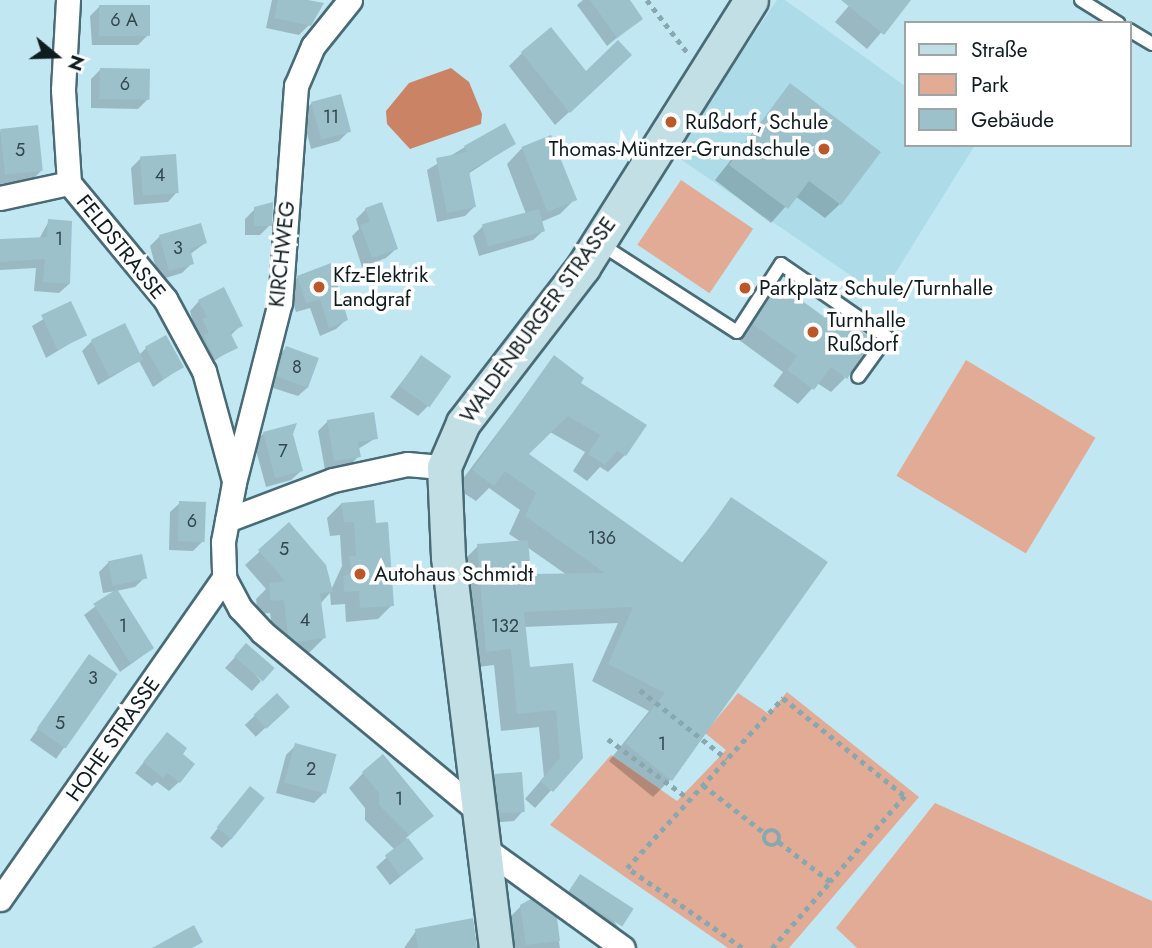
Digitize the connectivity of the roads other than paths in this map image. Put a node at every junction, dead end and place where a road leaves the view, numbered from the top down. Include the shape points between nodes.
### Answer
1 (68, 0) edge
2 (350, 0) edge
3 (751, 0) edge
4 (1081, 0) edge
5 (1115, 21) edge
6 (1131, 31) edge
7 (1152, 44) edge
8 (69, 184) junction
9 (0, 198) edge
10 (598, 243) junction
11 (858, 377) dead end
12 (444, 467) junction
13 (234, 483) junction
14 (227, 520) junction
15 (224, 579) junction
16 (476, 809) junction
17 (480, 845) junction
18 (0, 899) edge
19 (496, 948) edge
20 (623, 948) edge

1 - 8 street, FELDSTRASSE via 63,90
2 - 13 street, KIRCHWEG via 313,46 296,86 280,302
3 - 10 main road, WALDENBURGER STRASSE
4 - 5 lane
6 - 7 lane
8 - 9 street
8 - 13 street, FELDSTRASSE via 165,299 204,371
10 - 11 lane via 737,332 781,264 887,337
10 - 12 main road, WALDENBURGER STRASSE via 463,423
12 - 14 street via 407,464 332,480
12 - 16 main road, WALDENBURGER STRASSE via 442,493
13 - 14 street, KIRCHWEG
14 - 15 street, KIRCHWEG
15 - 16 street via 240,608 262,632
15 - 18 street, HOHE STRASSE
16 - 17 main road, WALDENBURGER STRASSE
17 - 19 main road, WALDENBURGER STRASSE
17 - 20 street

